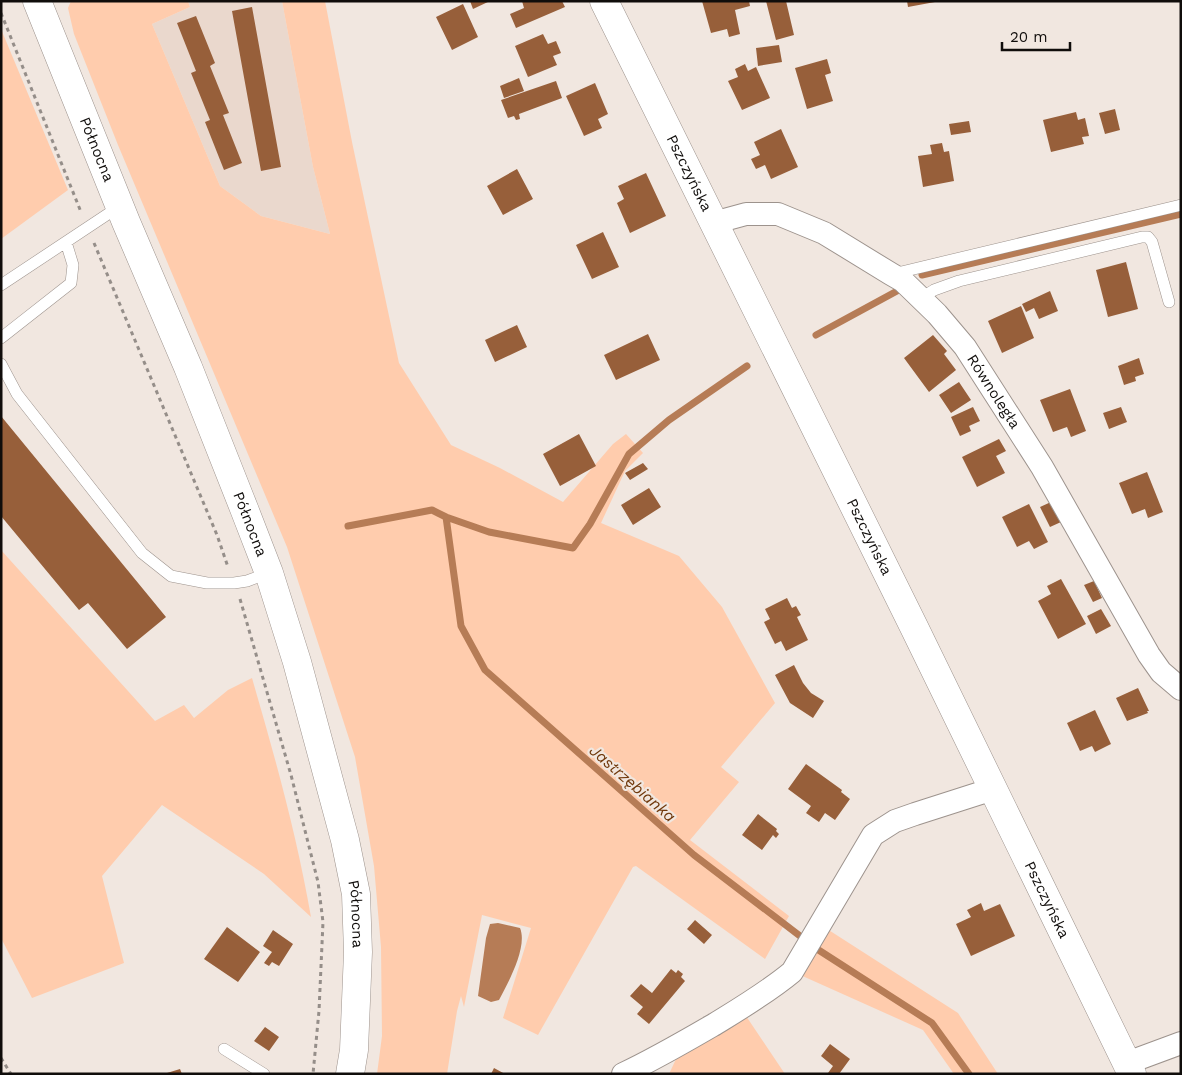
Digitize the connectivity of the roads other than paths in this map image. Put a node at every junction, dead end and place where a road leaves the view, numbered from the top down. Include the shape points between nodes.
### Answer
1 (37, 1) edge
2 (604, 1) edge
3 (1181, 205) edge
4 (120, 206) junction
5 (713, 223) junction
6 (66, 242) junction
7 (891, 274) junction
8 (1, 285) edge
9 (921, 298) junction
10 (1169, 302) dead end
11 (1, 338) edge
12 (1, 364) edge
13 (269, 573) junction
14 (1181, 689) edge
15 (993, 790) junction
16 (1181, 1043) edge
17 (224, 1050) dead end
18 (1130, 1069) edge
19 (264, 1074) edge
20 (350, 1074) edge
21 (623, 1074) edge

1 - 4 street, Północna
2 - 5 street, Pszczyńska
3 - 7 lane
4 - 6 lane
4 - 13 street, Północna
5 - 7 street, Równoległa via 746,214 778,214 824,233
5 - 15 street, Pszczyńska
6 - 8 lane
6 - 11 lane via 74,265 71,283
7 - 9 street, Równoległa
9 - 10 lane via 959,281 1148,237
9 - 14 street, Równoległa via 965,347 1042,467 1149,655 1161,672
12 - 13 lane via 17,394 142,553 171,576 207,583 234,583
13 - 20 street, Północna via 316,731 356,894 358,952
15 - 18 street, Pszczyńska
15 - 21 street via 895,821 873,835 792,972 731,1014
16 - 18 street
17 - 19 lane

